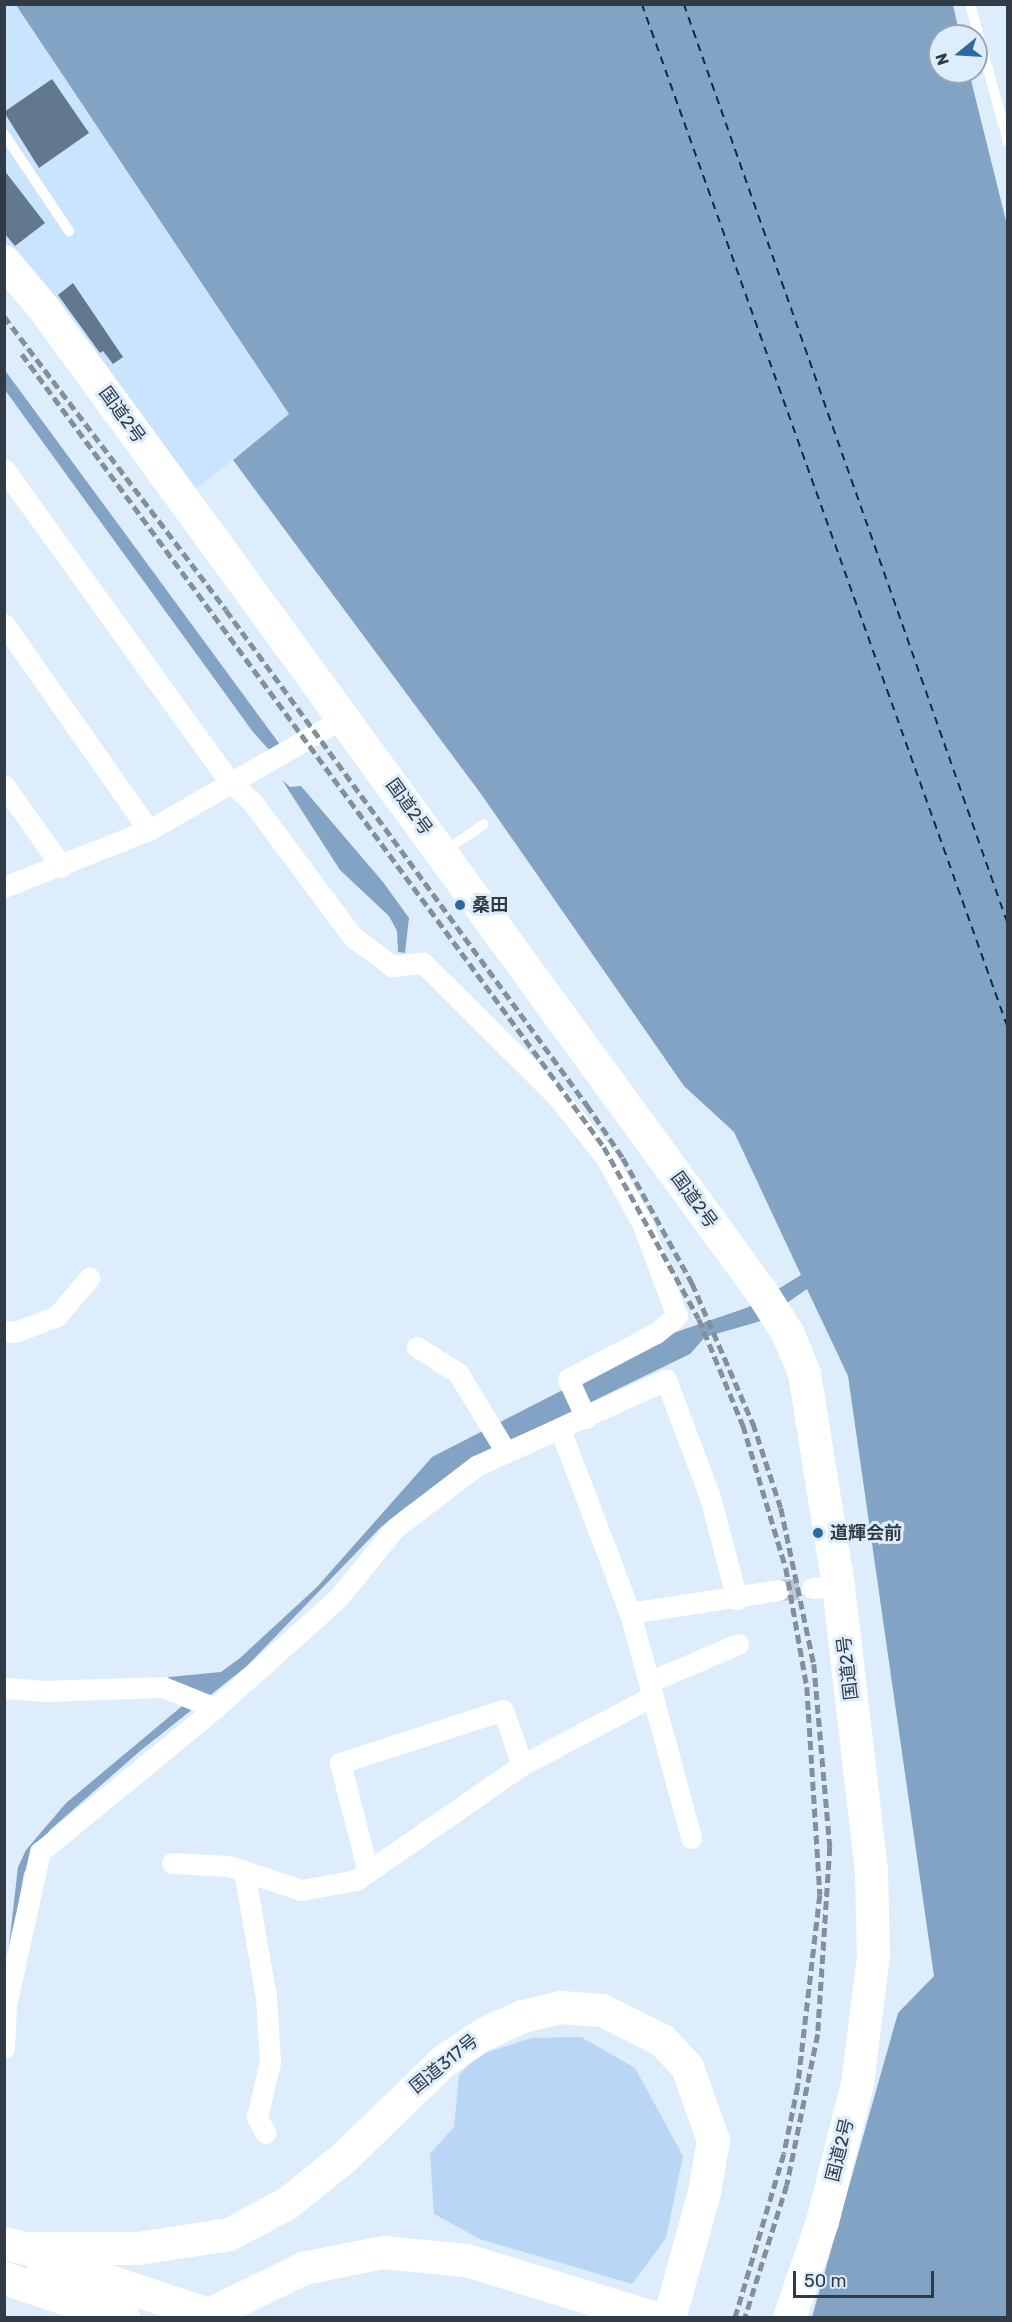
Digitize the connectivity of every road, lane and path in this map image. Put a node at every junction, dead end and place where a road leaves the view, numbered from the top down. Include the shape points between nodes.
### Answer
1 (970, 4) edge
2 (4, 134) edge
3 (1008, 142) edge
4 (69, 231) dead end
5 (4, 261) edge
6 (4, 470) edge
7 (12, 495) edge
8 (4, 624) edge
9 (343, 718) junction
10 (230, 782) junction
11 (4, 785) edge
12 (483, 824) dead end
13 (149, 830) junction
14 (442, 853) junction
15 (62, 867) junction
16 (4, 887) edge
17 (89, 1278) dead end
18 (4, 1331) edge
19 (417, 1347) dead end
20 (586, 1418) junction
21 (560, 1430) junction
22 (506, 1452) junction
23 (777, 1590) tunnel mouth
24 (736, 1600) junction
25 (630, 1613) junction
26 (738, 1644) dead end
27 (4, 1688) edge
28 (651, 1689) junction
29 (202, 1702) junction
30 (522, 1764) junction
31 (691, 1838) dead end
32 (172, 1863) dead end
33 (244, 1871) junction
34 (368, 1872) junction
35 (5, 2006) edge
36 (4, 2048) edge
37 (265, 2133) dead end
38 (12, 2246) edge
39 (4, 2278) edge
40 (124, 2318) edge
41 (201, 2318) edge
42 (220, 2318) edge
43 (656, 2318) edge
44 (669, 2318) edge
45 (789, 2318) edge

1 - 3 lane
2 - 4 lane
5 - 9 highway, 国道2号 via 45,310
6 - 7 street
7 - 10 street
8 - 13 street
9 - 10 street
9 - 14 highway, 国道2号
10 - 13 street
10 - 20 street via 253,803 368,952 392,966 423,963 557,1096 606,1158 642,1223 676,1316 656,1334 568,1378
11 - 15 street
12 - 14 lane
13 - 15 street
14 - 45 highway, 国道2号 via 768,1301 804,1373 825,1587 871,1870 873,1955 857,2083 822,2221
15 - 16 street
17 - 18 street via 57,1316 15,1332
19 - 22 street via 458,1373
20 - 21 street
20 - 24 street via 666,1380 710,1497
21 - 22 street
21 - 25 street
22 - 29 street via 476,1466 395,1528 339,1597
23 - 24 street
24 - 25 street
25 - 28 street
26 - 28 street
27 - 29 street via 43,1691 163,1687
28 - 30 street
28 - 31 street
29 - 35 street via 40,1852
30 - 34 street
30 - 34 street via 503,1710 340,1763
32 - 33 street
33 - 34 street via 301,1890 356,1880
33 - 37 street via 266,1997 270,2062 258,2117
35 - 36 street
38 - 42 highway
38 - 44 highway, 国道317号 via 138,2248 230,2234 287,2203 343,2158 442,2061 483,2034 522,2016 561,2007 602,2010 662,2040 687,2067 713,2140 704,2192
39 - 40 highway
41 - 43 highway via 303,2268 383,2252 466,2260

